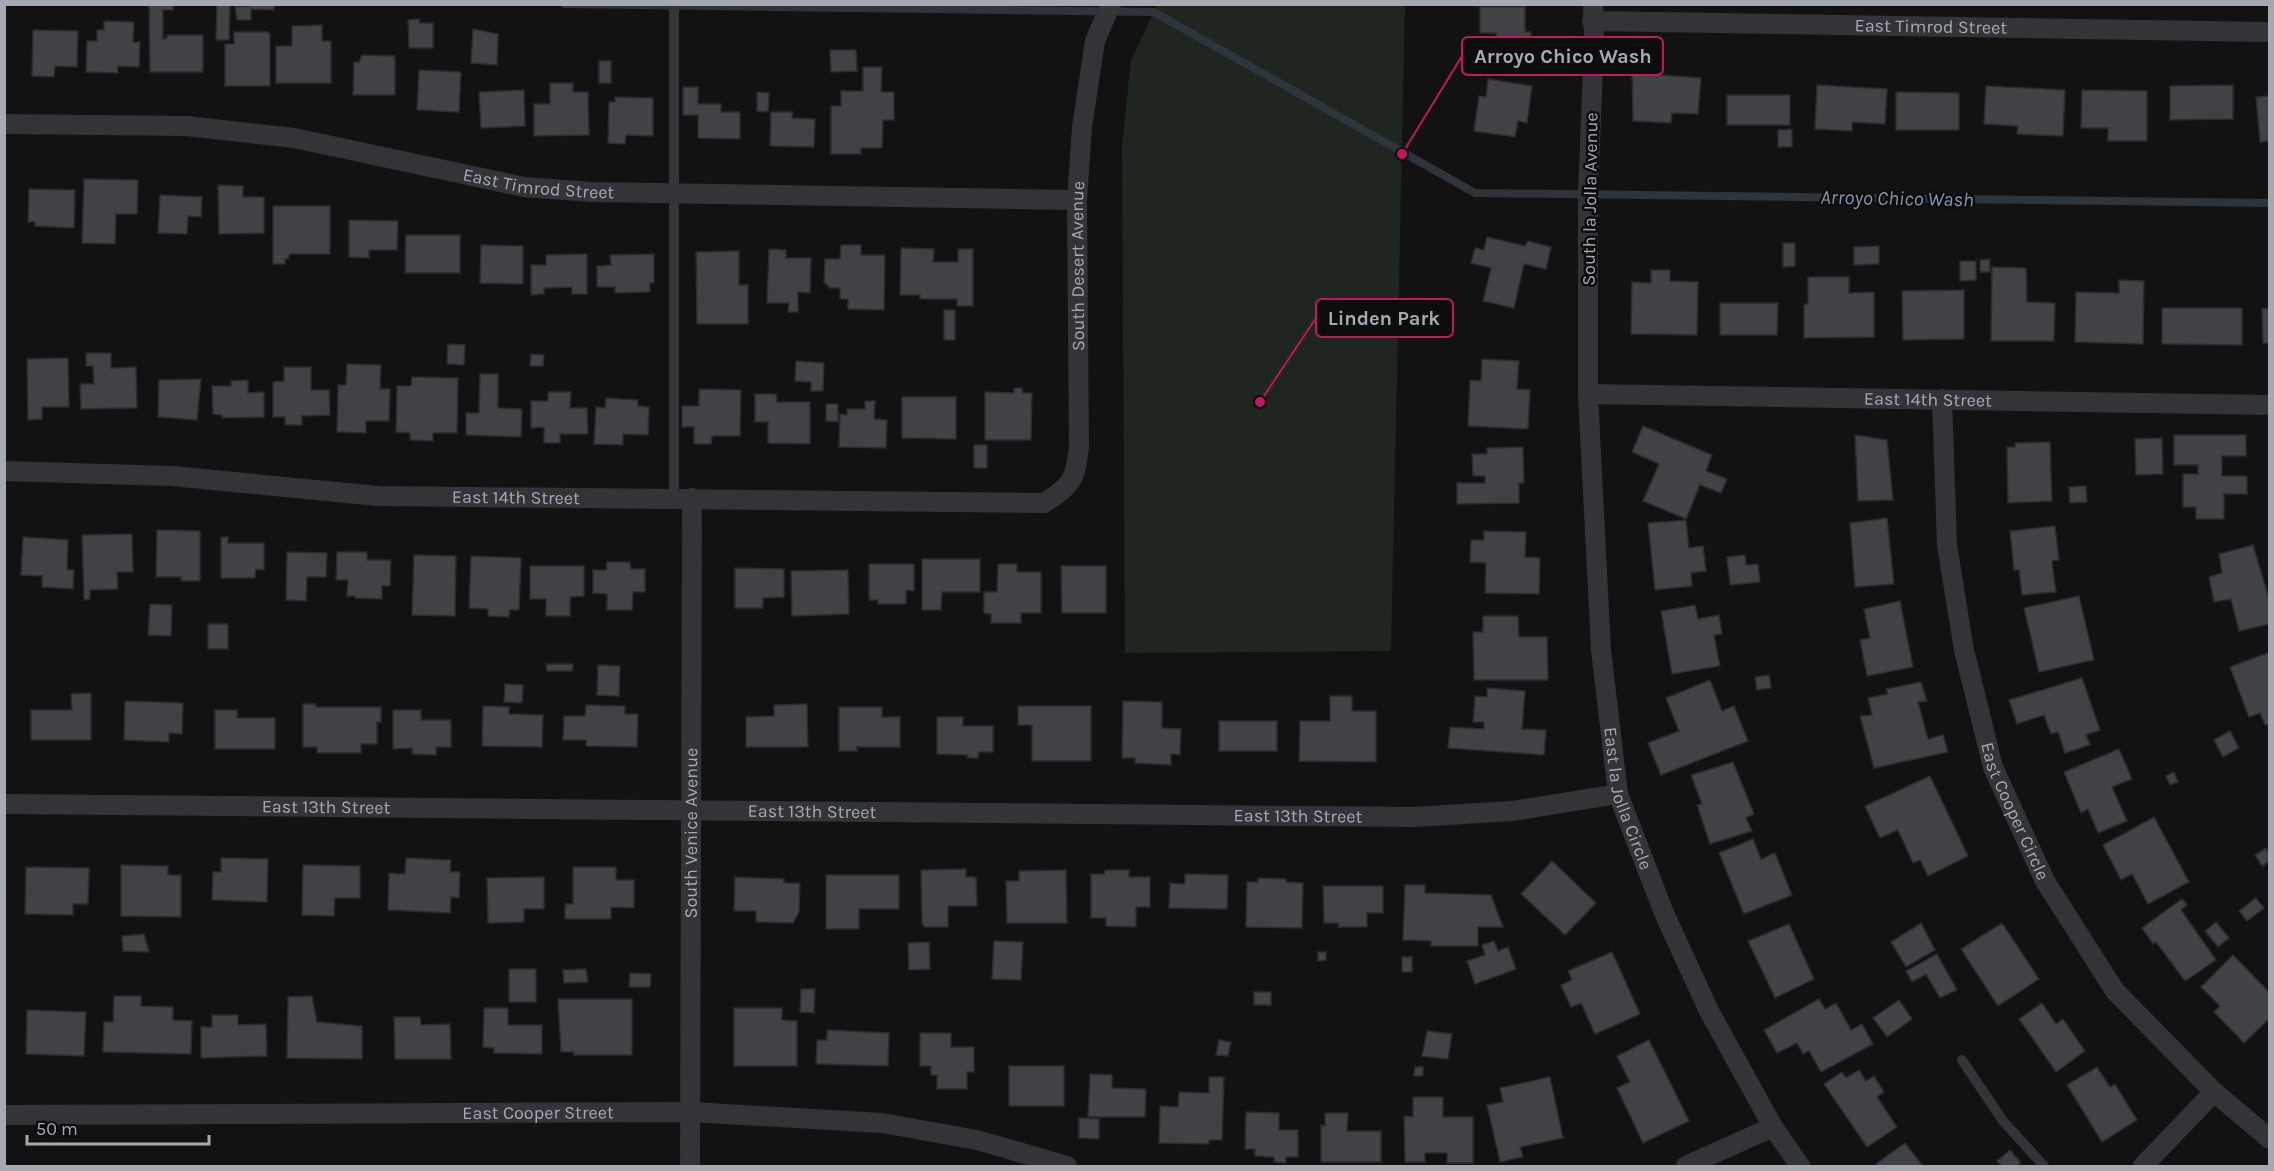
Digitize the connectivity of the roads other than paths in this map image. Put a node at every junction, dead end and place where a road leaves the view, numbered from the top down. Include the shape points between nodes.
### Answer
1 (674, 4) edge
2 (1111, 4) edge
3 (1592, 13) edge
4 (2270, 32) edge
5 (4, 124) edge
6 (674, 194) junction
7 (1077, 200) junction
8 (1587, 394) junction
9 (1942, 399) junction
10 (2270, 405) edge
11 (4, 471) edge
12 (683, 498) junction
13 (1028, 503) joint
14 (1618, 794) junction
15 (4, 804) edge
16 (690, 810) junction
17 (1962, 1060) dead end
18 (2214, 1092) junction
19 (692, 1112) junction
20 (4, 1115) edge
21 (1773, 1127) junction
22 (2270, 1139) edge
23 (690, 1167) edge
24 (1067, 1167) edge
25 (1686, 1167) edge
26 (1800, 1167) edge
27 (2044, 1167) edge
28 (2143, 1167) edge

1 - 6 lane
2 - 7 street, South Desert Avenue via 1095,41 1082,127
3 - 4 street, East Timrod Street
3 - 8 street, South la Jolla Avenue
5 - 6 street, East Timrod Street via 187,126 294,138 524,187
6 - 7 street, East Timrod Street
6 - 12 lane
7 - 13 street, South Desert Avenue via 1076,474 1061,492 1044,503
8 - 9 street, East 14th Street
8 - 14 street, East la Jolla Circle via 1602,650
9 - 10 street, East 14th Street
9 - 18 street, East Cooper Circle via 1947,545 1964,650 1993,767 2045,881 2115,991
11 - 12 street, East 14th Street via 172,476 378,496
12 - 13 street, East 14th Street
12 - 16 street, South Venice Avenue
14 - 16 street, East 13th Street via 1512,812 1415,817
14 - 21 street, East la Jolla Circle via 1664,912 1709,1011
15 - 16 street, East 13th Street
16 - 19 street, South Venice Avenue
17 - 27 lane via 2003,1121
18 - 22 street, East Cooper Circle
18 - 28 street
19 - 20 street, East Cooper Street
19 - 23 street, South Venice Avenue
19 - 24 street, East Cooper Street via 882,1123 977,1140
21 - 25 street
21 - 26 street, East la Jolla Circle

